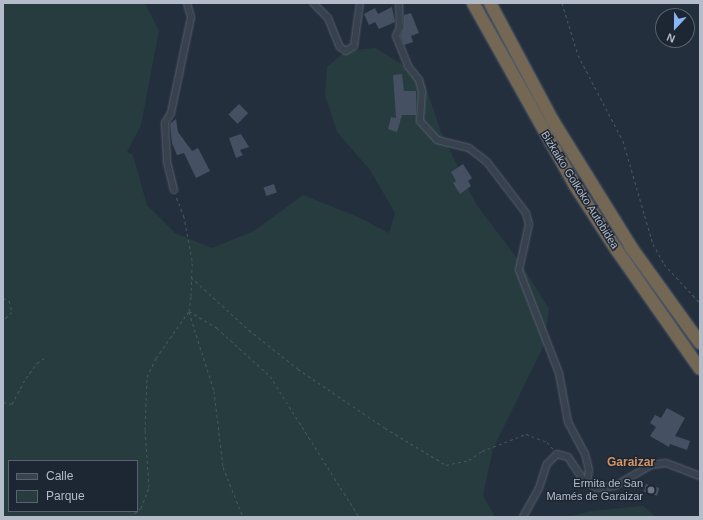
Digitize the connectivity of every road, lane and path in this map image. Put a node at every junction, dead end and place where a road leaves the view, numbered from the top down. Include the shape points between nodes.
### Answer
1 (187, 3) edge
2 (313, 3) edge
3 (360, 3) edge
4 (399, 3) edge
5 (474, 3) edge
6 (490, 3) edge
7 (562, 3) edge
8 (174, 190) joint
9 (192, 277) junction
10 (3, 298) edge
11 (700, 303) edge
12 (188, 311) junction
13 (3, 320) edge
14 (700, 343) edge
15 (46, 357) dead end
16 (700, 369) edge
17 (3, 402) edge
18 (557, 454) junction
19 (700, 476) edge
20 (587, 483) junction
21 (138, 510) edge
22 (243, 517) edge
23 (359, 517) edge
24 (523, 517) edge

1 - 8 street via 192,17 171,113 165,124 167,161
2 - 3 street via 328,18 340,47 346,51 354,46
4 - 20 street via 400,27 396,36 408,66 419,80 422,91 420,121 437,140 469,148 487,162 526,213 529,224 519,270 559,373 568,422 585,454 589,470
5 - 16 highway, Bizkaiko Golkoko Autobidea via 574,184
6 - 14 highway, Bizkaiko Golkoko Autobidea via 553,121 623,234
7 - 11 path via 578,55 622,141 653,244 664,264
8 - 9 path via 184,217 192,260
9 - 12 path
9 - 18 path via 249,330 298,369 385,428 446,465 469,460 482,451 526,434 546,442
10 - 13 path via 9,301 12,312
12 - 21 path via 156,358 147,377 145,430 149,486
12 - 22 path via 214,392 222,467
12 - 23 path via 217,328 270,376
15 - 17 path via 26,378 12,404
18 - 20 street via 568,457
18 - 24 street via 547,464 539,488
19 - 20 street via 666,463 651,465 616,486 597,488

